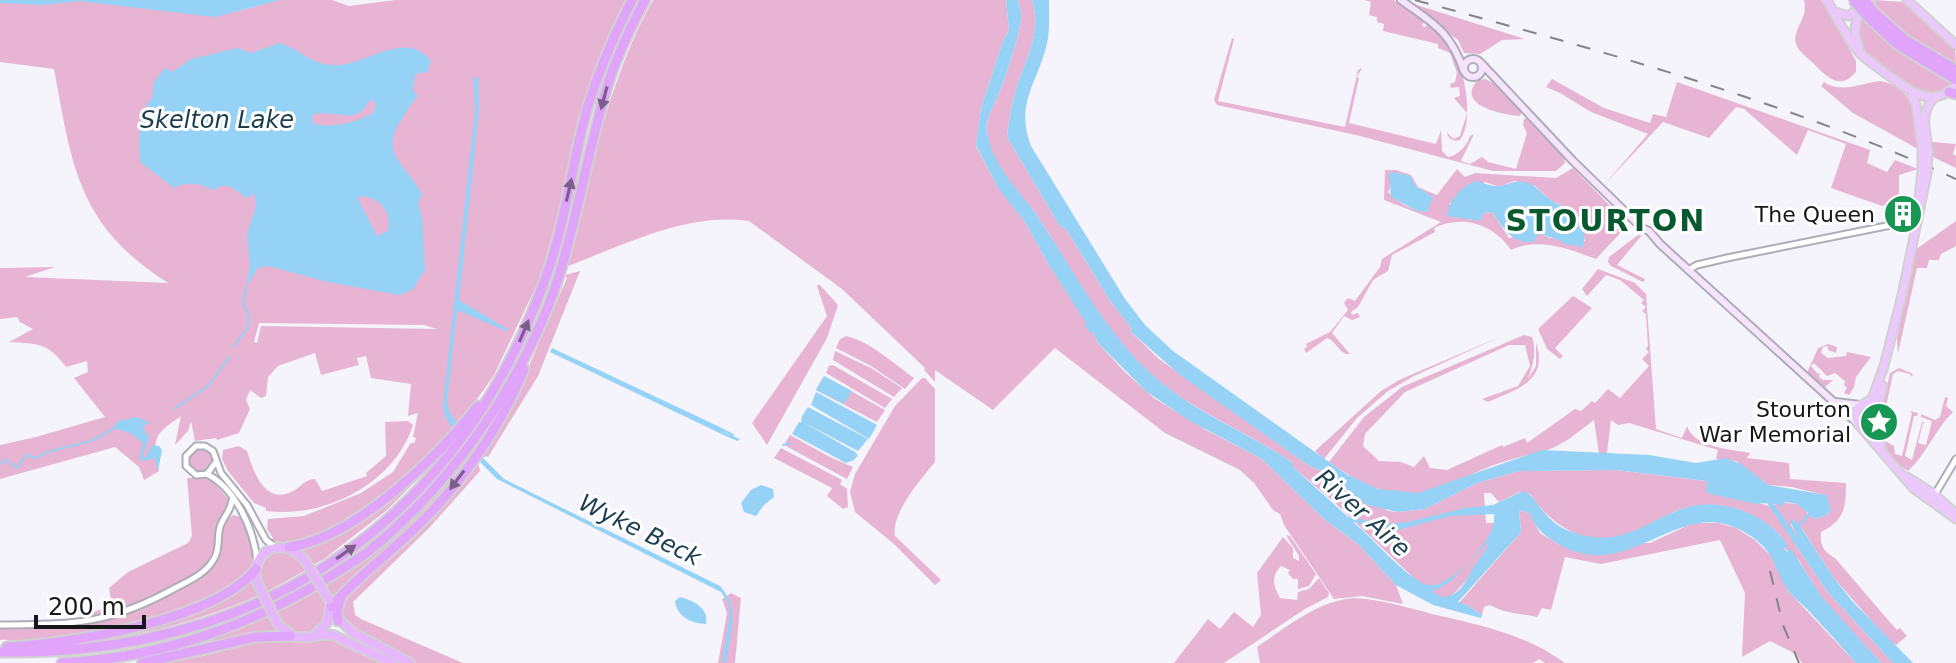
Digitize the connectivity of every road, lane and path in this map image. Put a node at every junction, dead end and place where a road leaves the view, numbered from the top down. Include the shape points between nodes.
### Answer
1 (645, 0) edge
2 (1401, 0) edge
3 (1827, 0) edge
4 (1853, 0) edge
5 (1864, 0) edge
6 (1872, 0) edge
7 (1907, 0) edge
8 (632, 2) edge
9 (1833, 11) junction
10 (1872, 15) junction
11 (1956, 45) edge
12 (1457, 50) junction
13 (1863, 56) junction
14 (1471, 59) junction
15 (1481, 63) junction
16 (1949, 70) edge
17 (1464, 71) junction
18 (1478, 76) junction
19 (1498, 82) junction
20 (1954, 87) edge
21 (1911, 91) junction
22 (1935, 97) junction
23 (1925, 150) junction
24 (1917, 216) junction
25 (1688, 270) junction
26 (1902, 295) junction
27 (535, 339) junction
28 (502, 374) junction
29 (1833, 401) junction
30 (1861, 405) junction
31 (1872, 414) junction
32 (1856, 419) junction
33 (1882, 451) junction
34 (1956, 459) edge
35 (216, 462) junction
36 (207, 474) junction
37 (1932, 498) junction
38 (232, 500) junction
39 (242, 513) junction
40 (226, 516) junction
41 (1954, 516) edge
42 (289, 547) junction
43 (276, 548) junction
44 (256, 568) junction
45 (342, 594) junction
46 (330, 603) junction
47 (338, 621) junction
48 (0, 625) edge
49 (317, 635) junction
50 (290, 636) junction
51 (0, 650) edge
52 (62, 663) edge
53 (142, 663) edge
54 (392, 663) edge
55 (410, 663) edge

1 -> 27 highway via 605,93 564,260
2 - 12 main road via 1447,35
3 - 9 main road
4 - 10 highway, bridge
5 - 9 main road via 1849,16
5 - 10 highway, bridge
6 - 13 main road via 1855,24
7 - 11 main road
28 -> 8 highway via 541,292 589,105
9 - 13 main road
10 - 16 highway via 1898,45
12 - 14 main road
12 - 17 main road
13 - 21 main road
14 - 15 main road
14 - 17 main road
15 - 18 main road
15 - 19 main road
16 - 20 highway
17 - 18 main road
18 - 19 main road
19 - 25 main road
20 - 22 main road
21 - 22 main road
21 - 23 main road
22 - 23 main road via 1924,115
23 - 24 main road, bridge
24 - 25 street
24 - 26 main road
25 - 29 main road
26 - 30 main road via 1877,390
26 - 31 main road via 1890,359
27 -> 45 highway via 493,428 452,487
27 - 52 highway via 458,462 366,553 290,600 223,630 150,652
28 - 42 highway via 449,441 404,484 337,529
51 -> 28 highway via 90,649 165,636 222,619 307,577 366,539 414,496 454,449
29 - 30 main road
29 - 32 main road
30 - 31 main road
30 - 32 main road
31 - 32 main road
31 - 33 main road
32 - 33 main road
33 - 37 main road via 1895,469
34 - 37 street
35 - 36 street
35 - 36 street via 205,446 188,452 189,470
35 - 43 street
36 - 38 street
37 - 41 main road
38 - 39 street
38 - 40 street
39 - 40 street
39 - 44 street via 255,544
40 - 48 street via 216,556 207,568 149,603 87,622
42 - 43 highway
42 - 46 highway, bridge via 306,562
43 - 44 highway via 265,553
44 - 50 highway, bridge via 257,582 277,623
44 - 51 highway via 228,593 141,625
45 - 46 highway
45 - 47 highway
46 - 47 highway
46 - 49 highway via 327,623
47 - 55 highway
49 - 50 highway
49 - 54 highway via 333,635
50 - 53 highway via 256,637

